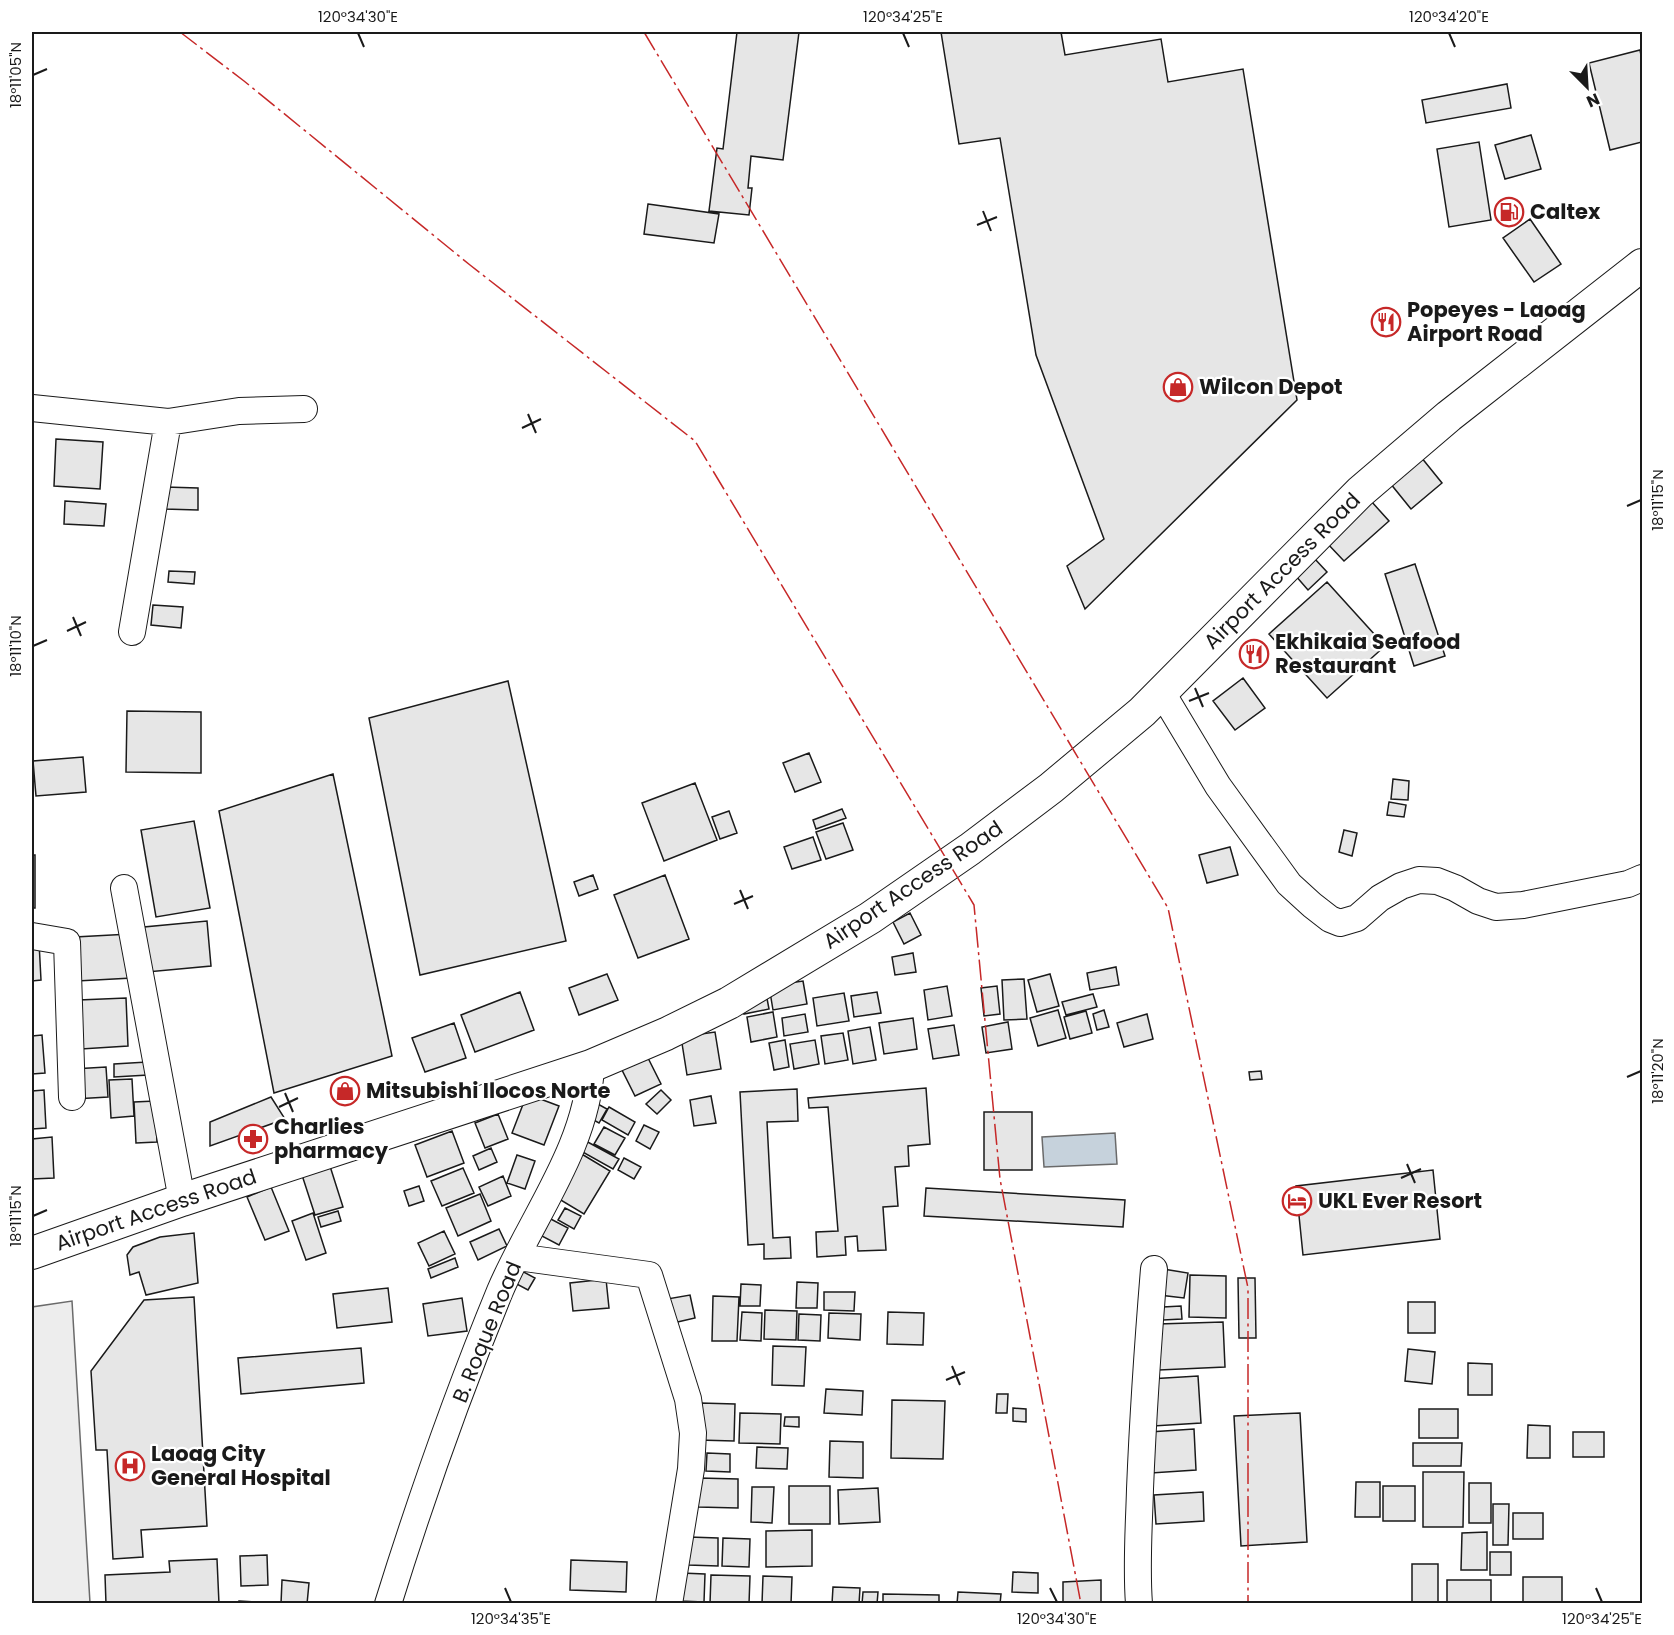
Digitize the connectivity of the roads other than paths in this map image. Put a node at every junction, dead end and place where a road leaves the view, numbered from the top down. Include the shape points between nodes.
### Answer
1 (1642, 265) edge
2 (32, 408) edge
3 (304, 409) dead end
4 (168, 422) junction
5 (132, 632) dead end
6 (1161, 692) junction
7 (1642, 878) edge
8 (124, 888) dead end
9 (32, 936) edge
10 (591, 1066) junction
11 (72, 1097) dead end
12 (182, 1200) junction
13 (32, 1253) edge
14 (517, 1257) junction
15 (1154, 1269) dead end
16 (388, 1604) edge
17 (669, 1604) edge
18 (1139, 1604) edge

1 - 6 main road, Airport Access Road via 1449,416 1360,492
2 - 4 street
3 - 4 street via 239,411
4 - 5 street
6 - 7 street via 1218,786 1289,884 1340,923 1357,918 1380,898 1419,880 1437,881 1496,907 1628,884
6 - 10 main road, Airport Access Road via 1051,788 870,918 729,1003
8 - 12 street
9 - 11 street via 67,942
10 - 12 main road, Airport Access Road
10 - 14 street, B. Roque Road via 588,1096 574,1141
12 - 13 main road, Airport Access Road
14 - 16 street, B. Roque Road via 476,1352
14 - 17 street via 650,1275 688,1398 693,1433 691,1469
15 - 18 street via 1141,1470

